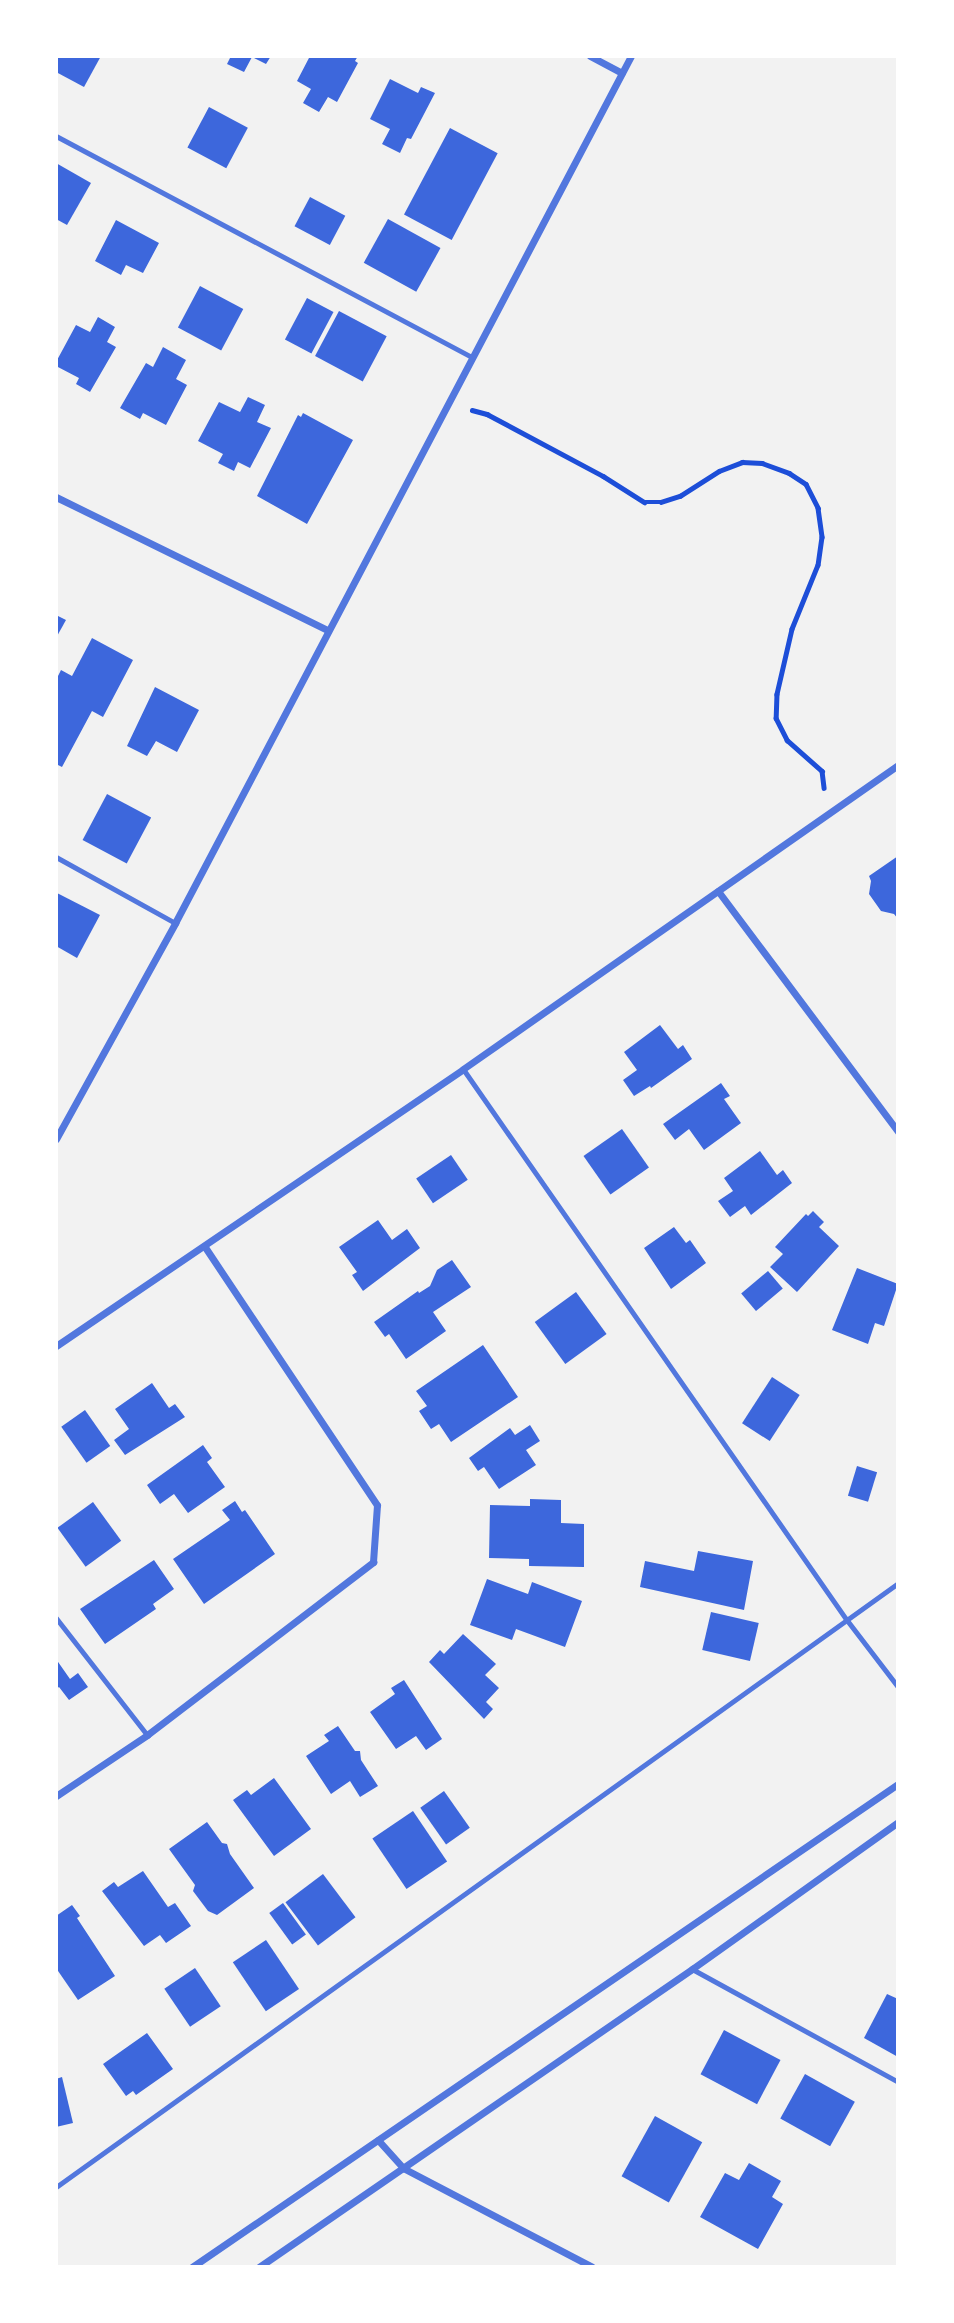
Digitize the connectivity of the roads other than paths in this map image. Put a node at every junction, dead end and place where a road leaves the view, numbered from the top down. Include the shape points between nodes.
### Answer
1 (590, 56) edge
2 (631, 56) edge
3 (622, 73) junction
4 (56, 136) edge
5 (472, 357) junction
6 (56, 497) edge
7 (328, 630) junction
8 (898, 765) edge
9 (56, 857) edge
10 (718, 891) junction
11 (175, 923) junction
12 (463, 1069) junction
13 (898, 1132) edge
14 (56, 1139) edge
15 (204, 1246) junction
16 (56, 1346) edge
17 (898, 1583) edge
18 (56, 1618) edge
19 (846, 1619) junction
20 (898, 1687) edge
21 (146, 1735) junction
22 (898, 1784) edge
23 (56, 1796) edge
24 (898, 1822) edge
25 (692, 1969) junction
26 (898, 2082) edge
27 (377, 2140) junction
28 (403, 2168) junction
29 (56, 2187) edge
30 (191, 2267) edge
31 (259, 2267) edge
32 (592, 2267) edge

1 - 3 street
2 - 3 street
3 - 5 street
4 - 5 lane
5 - 7 street
6 - 7 street
7 - 11 street
8 - 10 street
9 - 11 lane
10 - 12 street
10 - 13 street
11 - 14 street
12 - 15 street
12 - 19 lane
15 - 16 street
15 - 21 street via 377,1505 373,1562
17 - 19 lane
18 - 21 lane
19 - 20 lane
19 - 29 lane
21 - 23 street
22 - 27 street
24 - 25 street
25 - 26 lane
25 - 28 street
27 - 28 street
27 - 30 street
28 - 31 street
28 - 32 street

